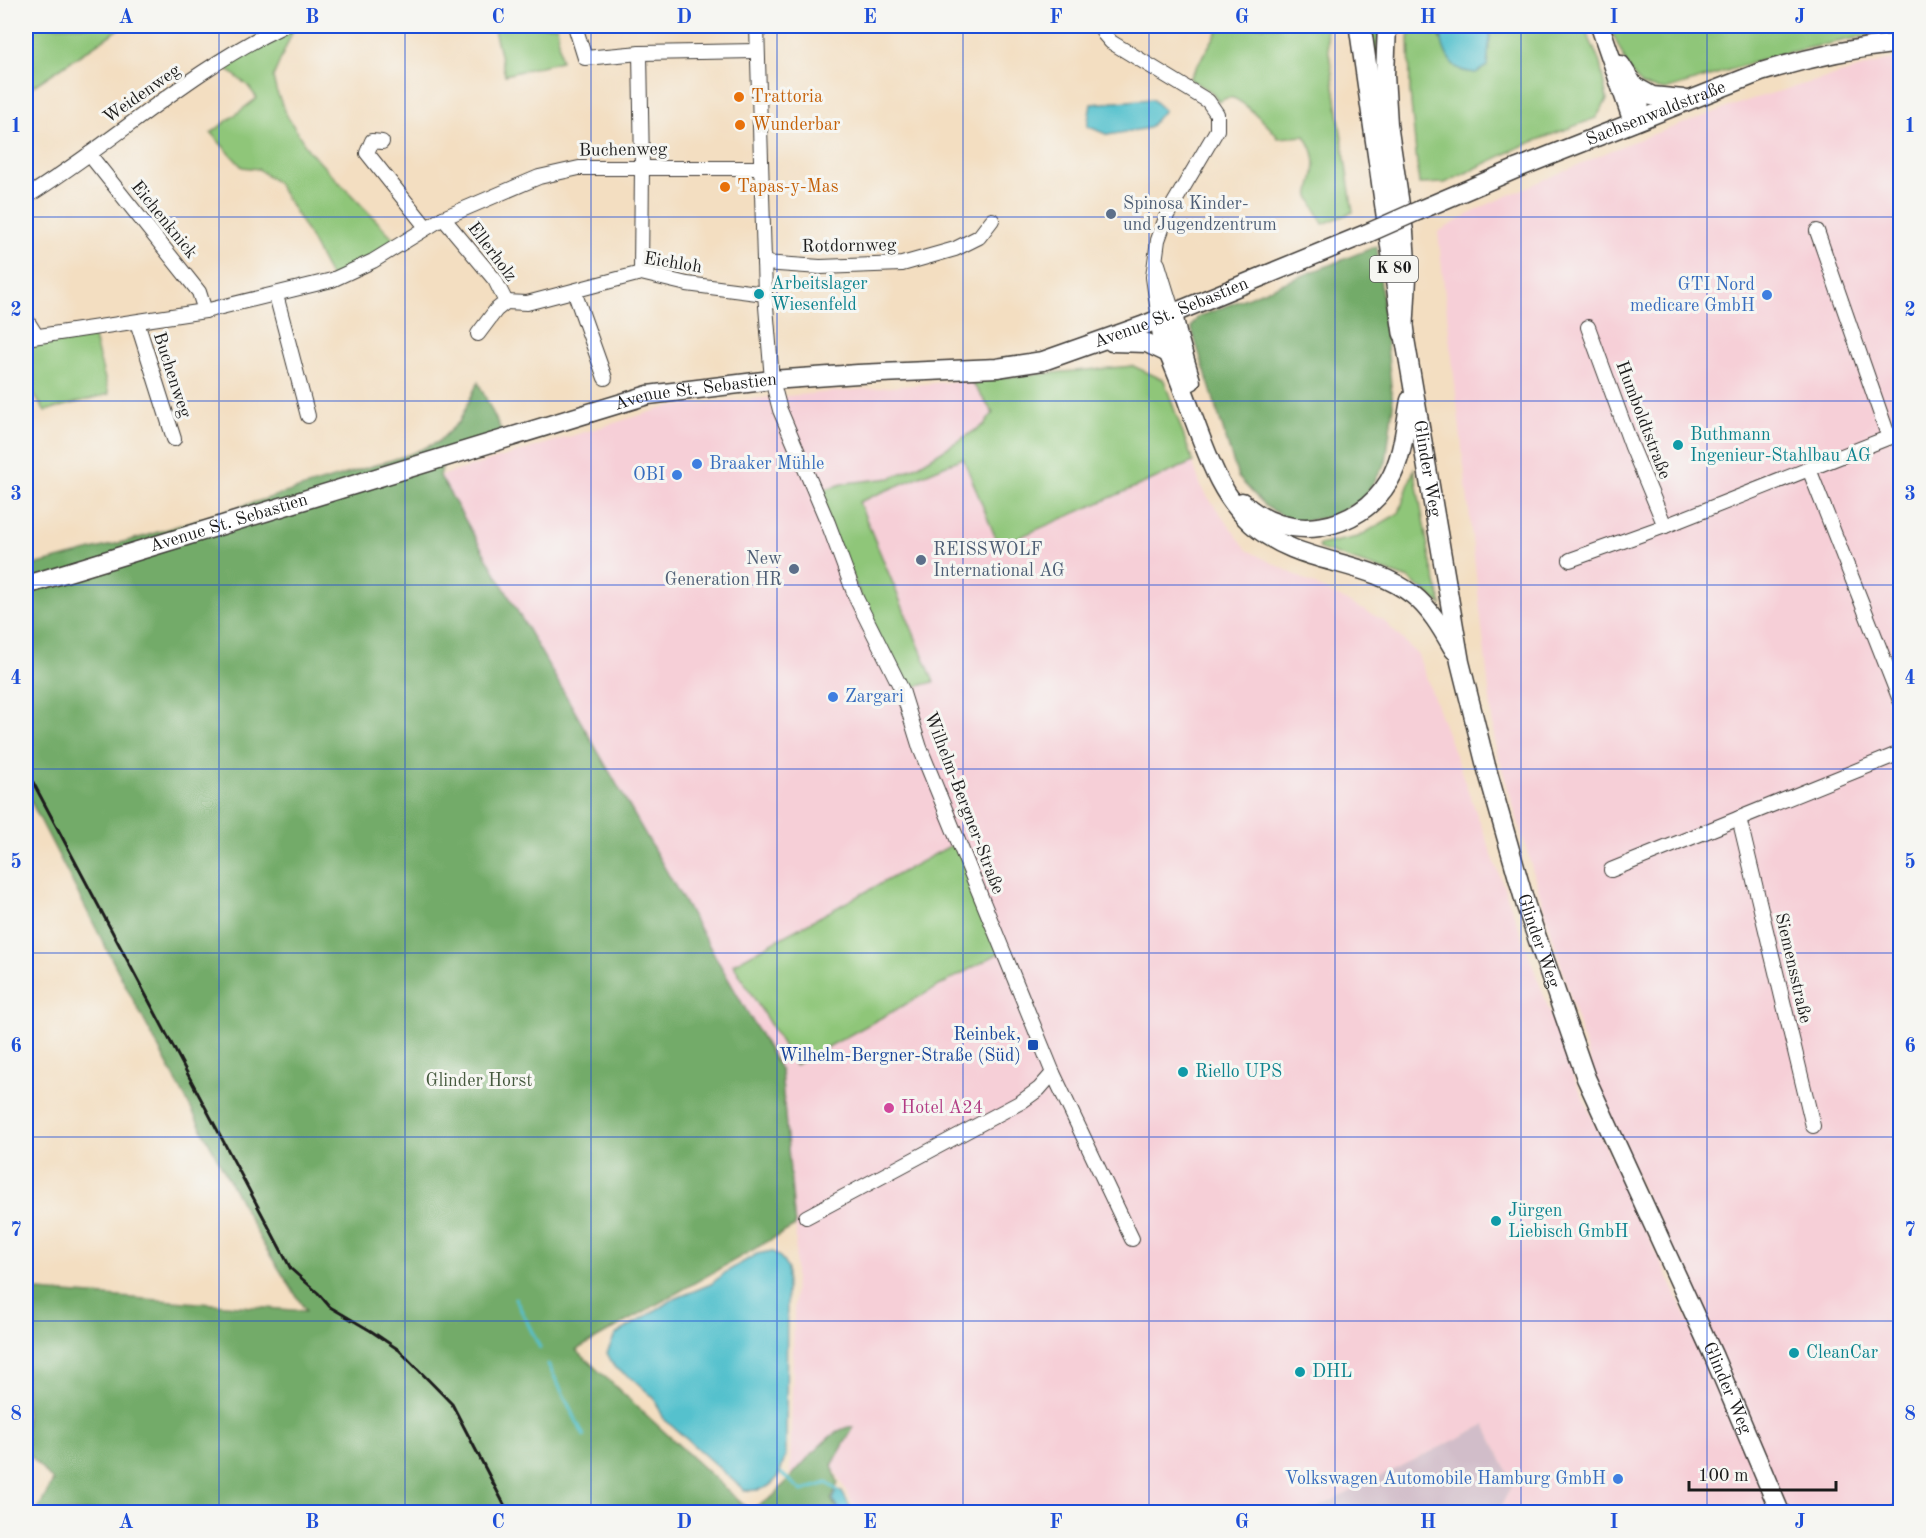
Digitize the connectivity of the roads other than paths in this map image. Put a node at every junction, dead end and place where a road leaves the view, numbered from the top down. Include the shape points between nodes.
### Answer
1 (283, 26) edge
2 (575, 26) edge
3 (757, 26) edge
4 (1101, 26) edge
5 (1360, 26) edge
6 (1387, 26) edge
7 (1600, 26) edge
8 (1608, 43) junction
9 (1900, 43) edge
10 (758, 51) junction
11 (640, 53) junction
12 (1632, 85) junction
13 (1691, 99) junction
14 (1633, 122) junction
15 (382, 142) dead end
16 (89, 154) junction
17 (642, 166) junction
18 (761, 168) junction
19 (26, 197) edge
20 (443, 218) junction
21 (992, 220) dead end
22 (426, 227) junction
23 (1817, 231) dead end
24 (1368, 233) joint
25 (764, 262) junction
26 (641, 273) junction
27 (574, 291) junction
28 (765, 294) junction
29 (276, 295) junction
30 (506, 302) junction
31 (205, 311) junction
32 (1166, 316) junction
33 (26, 319) edge
34 (136, 322) junction
35 (1588, 327) dead end
36 (1404, 333) junction
37 (478, 334) dead end
38 (31, 337) edge
39 (1102, 341) junction
40 (1168, 353) junction
41 (605, 378) dead end
42 (772, 380) junction
43 (1412, 390) junction
44 (308, 416) dead end
45 (1894, 435) edge
46 (174, 439) dead end
47 (1809, 469) junction
48 (1665, 525) junction
49 (1570, 560) dead end
50 (26, 585) edge
51 (1460, 662) junction
52 (1900, 700) edge
53 (1900, 753) edge
54 (1739, 818) junction
55 (1611, 870) dead end
56 (1053, 1073) junction
57 (1813, 1126) dead end
58 (806, 1217) dead end
59 (1132, 1239) dead end
60 (1900, 1509) edge
61 (1780, 1512) edge
62 (1894, 1512) edge

1 - 16 street, Weidenweg via 213,66
2 - 11 street via 585,58
3 - 10 street, Wilhelm-Bergner-Straße
4 - 32 street via 1111,42 1208,100 1217,114 1216,132 1167,215 1158,241
5 - 36 highway, K 80
6 - 36 main road, Glinder Weg via 1388,124 1407,278
7 - 8 main road
8 - 12 main road
8 - 14 main road
9 - 13 main road, Sachsenwaldstraße via 1797,61
10 - 11 street
10 - 18 street, Wilhelm-Bergner-Straße
11 - 17 street
12 - 13 main road via 1652,96
12 - 14 main road via 1640,98
13 - 14 main road, Sachsenwaldstraße
14 - 24 main road, Sachsenwaldstraße, bridge
15 - 22 street via 372,141 367,153
16 - 19 street, Weidenweg
16 - 31 street, Eichenknick via 199,292
17 - 18 street, Buchenweg
17 - 20 street, Buchenweg via 579,168 539,177
17 - 26 street
18 - 25 street, Wilhelm-Bergner-Straße
20 - 22 street, Buchenweg
20 - 30 street, Ellerholz via 495,280
21 - 25 street, Rotdornweg via 979,237 955,249 902,264 820,267
22 - 29 street, Buchenweg via 340,277
23 - 45 street
24 - 32 main road, Avenue St. Sebastien
25 - 28 street, Wilhelm-Bergner-Straße
26 - 27 street, Eichloh
26 - 28 street, Eichloh via 687,284
27 - 30 street, Eichloh via 527,303
27 - 41 street
28 - 42 street, Wilhelm-Bergner-Straße
29 - 31 street, Buchenweg
29 - 44 street
30 - 37 street, Ellerholz via 495,310
31 - 34 street, Buchenweg
32 - 39 main road, Avenue St. Sebastien
32 - 40 main road via 1163,340
32 - 43 main road via 1177,333 1220,471 1245,505 1282,524 1310,528 1336,524 1376,499 1397,463
33 - 38 street
34 - 38 street, Buchenweg
34 - 46 street, Buchenweg
35 - 48 street, Humboldtstraße
36 - 43 main road, Glinder Weg / K 80
39 - 40 main road via 1147,343
39 - 42 main road, Avenue St. Sebastien via 1023,365
40 - 51 main road via 1212,466 1240,512 1264,534 1295,551 1370,573 1404,588 1424,604
42 - 50 main road, Avenue St. Sebastien via 660,393 626,401
42 - 56 street, Wilhelm-Bergner-Straße via 780,410 849,584 902,690 920,748
43 - 51 main road, Glinder Weg / K 80
45 - 47 street
47 - 48 street
47 - 52 street
48 - 49 street
51 - 61 main road, Glinder Weg / K 80 via 1526,906 1586,1078
53 - 54 street
54 - 55 street
54 - 57 street, Siemensstraße
56 - 58 street via 1021,1102
56 - 59 street, Wilhelm-Bergner-Straße
60 - 62 street

